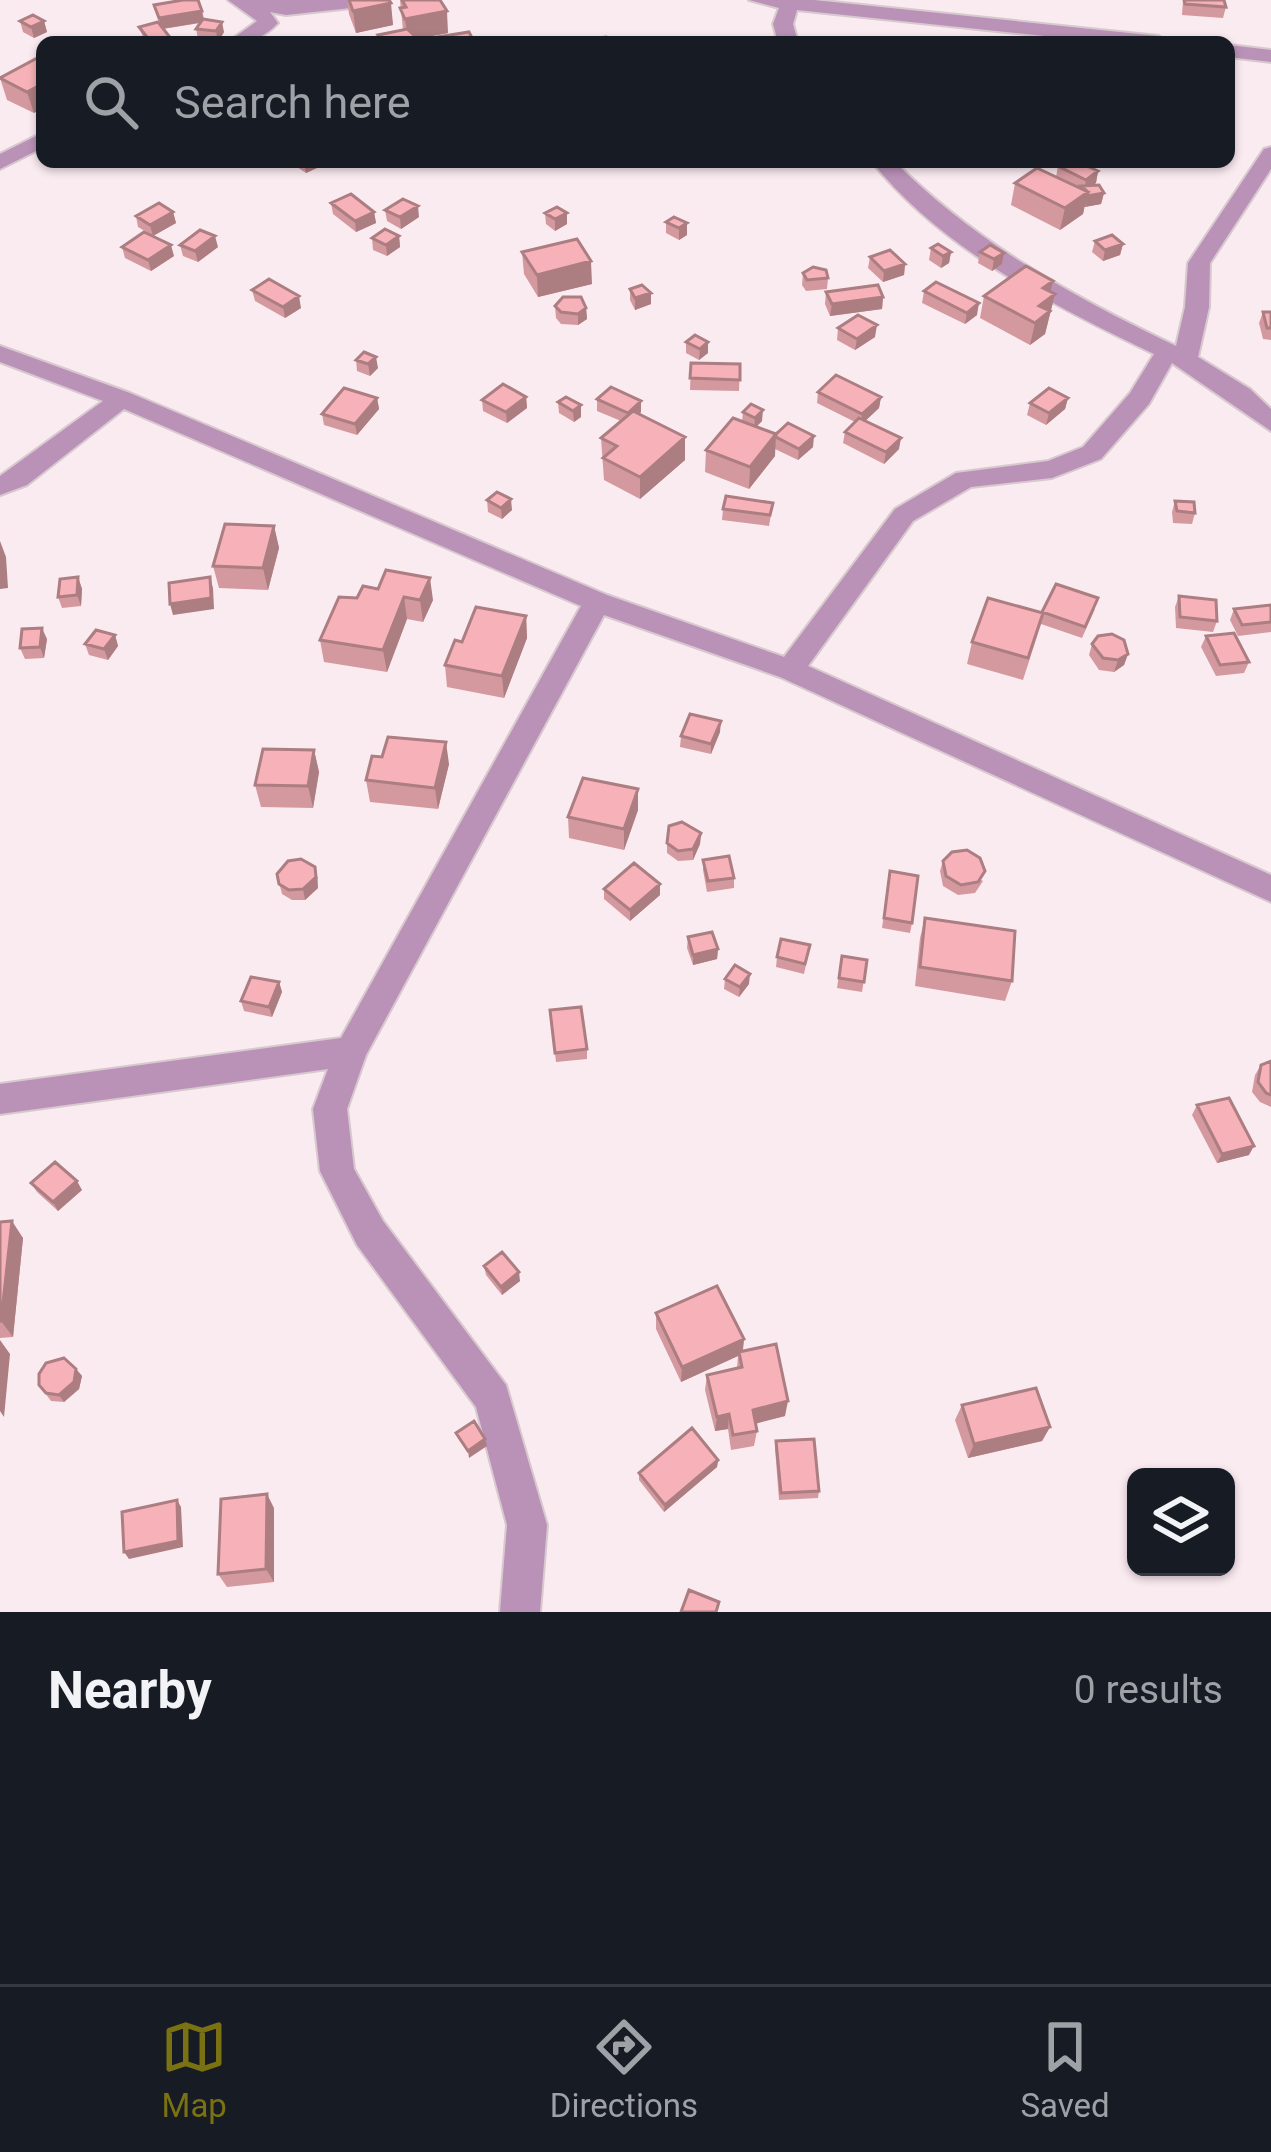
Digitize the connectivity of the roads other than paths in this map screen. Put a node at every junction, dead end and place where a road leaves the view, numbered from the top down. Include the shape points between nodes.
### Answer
1 (237, 0) edge
2 (370, 0) edge
3 (759, 0) edge
4 (790, 2) edge
5 (247, 36) edge
6 (786, 36) edge
7 (1103, 36) edge
8 (1235, 52) edge
9 (1271, 56) edge
10 (36, 143) edge
11 (1271, 152) edge
12 (0, 164) edge
13 (890, 168) edge
14 (0, 353) edge
15 (1176, 356) junction
16 (121, 399) junction
17 (1271, 423) edge
18 (0, 486) edge
19 (597, 602) junction
20 (790, 670) junction
21 (1271, 889) edge
22 (351, 1051) junction
23 (0, 1099) edge
24 (520, 1612) edge

1 - 2 street via 286,9
1 - 5 street via 268,22
3 - 4 street
4 - 6 street
4 - 7 street
8 - 9 street
10 - 12 street
11 - 15 street via 1199,263 1197,307
13 - 15 street via 987,252 1080,311
14 - 16 street
15 - 17 street
15 - 20 street via 1092,453 1052,469 965,479 904,515
16 - 18 street
16 - 19 street
19 - 20 street
19 - 22 street
20 - 21 street
22 - 23 street
22 - 24 street via 330,1109 337,1171 370,1233 494,1398 527,1525

